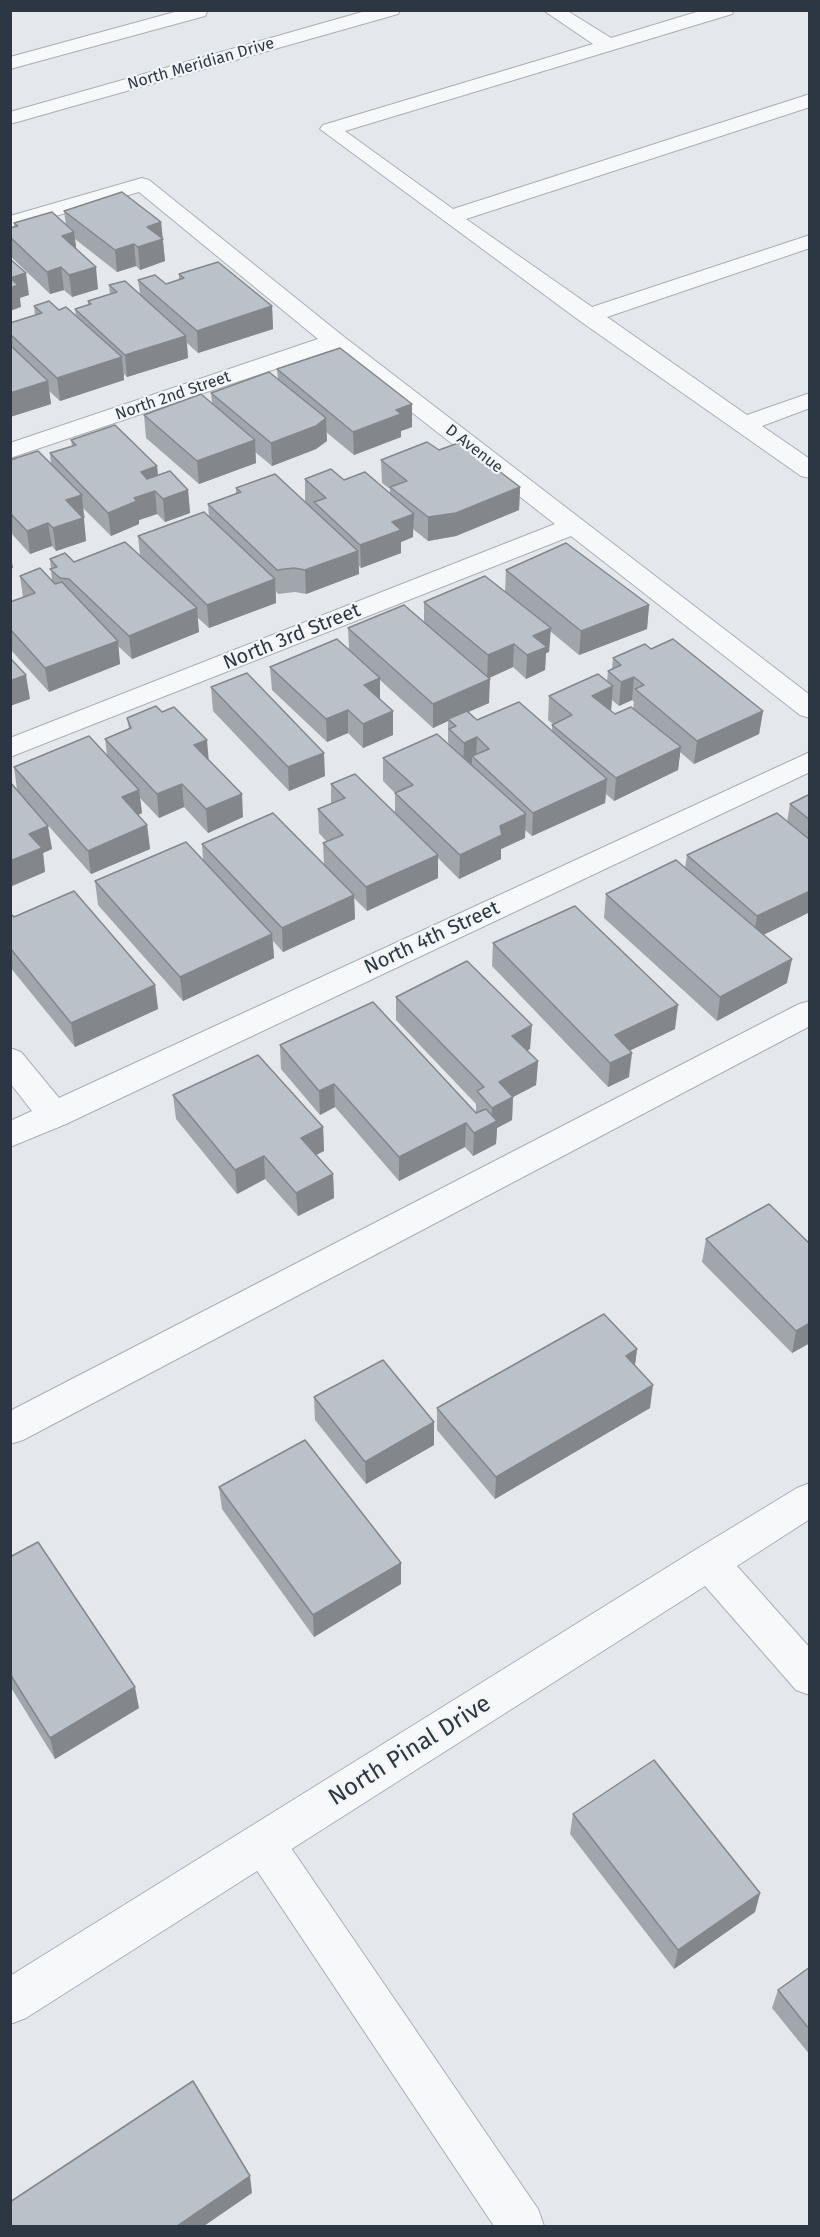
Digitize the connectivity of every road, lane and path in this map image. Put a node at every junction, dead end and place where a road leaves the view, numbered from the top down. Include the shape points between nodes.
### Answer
1 (196, 10) edge
2 (391, 10) edge
3 (552, 10) edge
4 (725, 10) edge
5 (609, 45) junction
6 (10, 63) edge
7 (810, 100) edge
8 (10, 118) edge
9 (450, 217) junction
10 (10, 223) edge
11 (810, 241) edge
12 (588, 316) junction
13 (335, 341) junction
14 (810, 400) edge
15 (745, 424) junction
16 (10, 451) edge
17 (810, 471) edge
18 (573, 526) junction
19 (810, 710) edge
20 (10, 748) edge
21 (810, 761) edge
22 (810, 1012) edge
23 (10, 1060) edge
24 (54, 1115) junction
25 (10, 1135) edge
26 (10, 1429) edge
27 (810, 1500) edge
28 (710, 1562) junction
29 (810, 1677) edge
30 (264, 1843) junction
31 (10, 2002) edge
32 (521, 2226) edge

1 - 6 street
2 - 8 street, North Meridian Drive
3 - 5 street
4 - 5 street
5 - 9 street via 330,129
7 - 9 street
9 - 12 street
10 - 13 street, D Avenue via 142,184
11 - 12 street
12 - 15 street
13 - 16 street, North 2nd Street
13 - 18 street, D Avenue
14 - 15 street
15 - 17 street
18 - 19 street, D Avenue
18 - 20 street, North 3rd Street
21 - 24 street, North 4th Street
22 - 26 street
23 - 24 street
24 - 25 street, North 4th Street
27 - 28 street, North Pinal Drive
28 - 29 street
28 - 30 street, North Pinal Drive
30 - 31 street, North Pinal Drive
30 - 32 street

